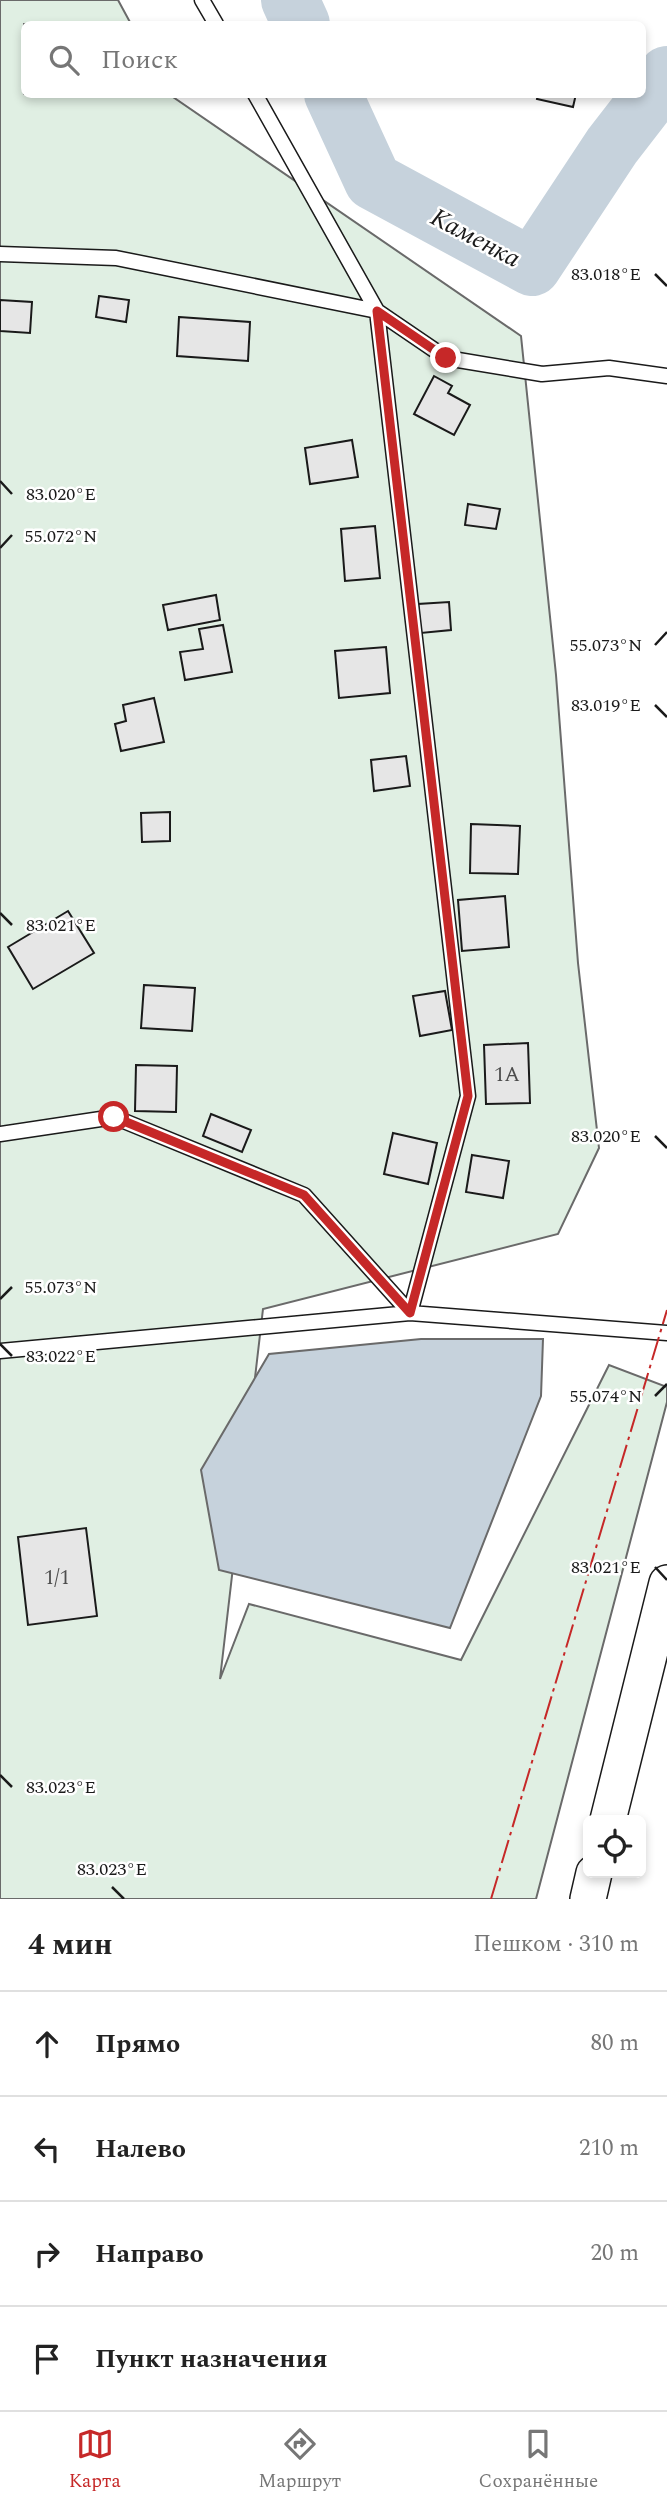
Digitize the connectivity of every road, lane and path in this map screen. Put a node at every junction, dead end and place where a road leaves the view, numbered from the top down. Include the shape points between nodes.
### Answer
1 (202, 0) edge
2 (213, 21) edge
3 (257, 98) edge
4 (0, 254) edge
5 (377, 311) junction
6 (667, 376) edge
7 (0, 1134) edge
8 (410, 1313) junction
9 (667, 1333) edge
10 (0, 1351) edge
11 (667, 1583) edge
12 (609, 1815) edge
13 (593, 1878) edge
14 (588, 1899) edge

1 - 2 lane
3 - 5 lane
4 - 5 lane via 116,258
5 - 6 lane via 446,358 542,374 609,368
5 - 8 lane via 468,1096
7 - 8 lane via 114,1117 304,1195
8 - 9 lane
8 - 10 lane
11 - 12 street
13 - 14 street

